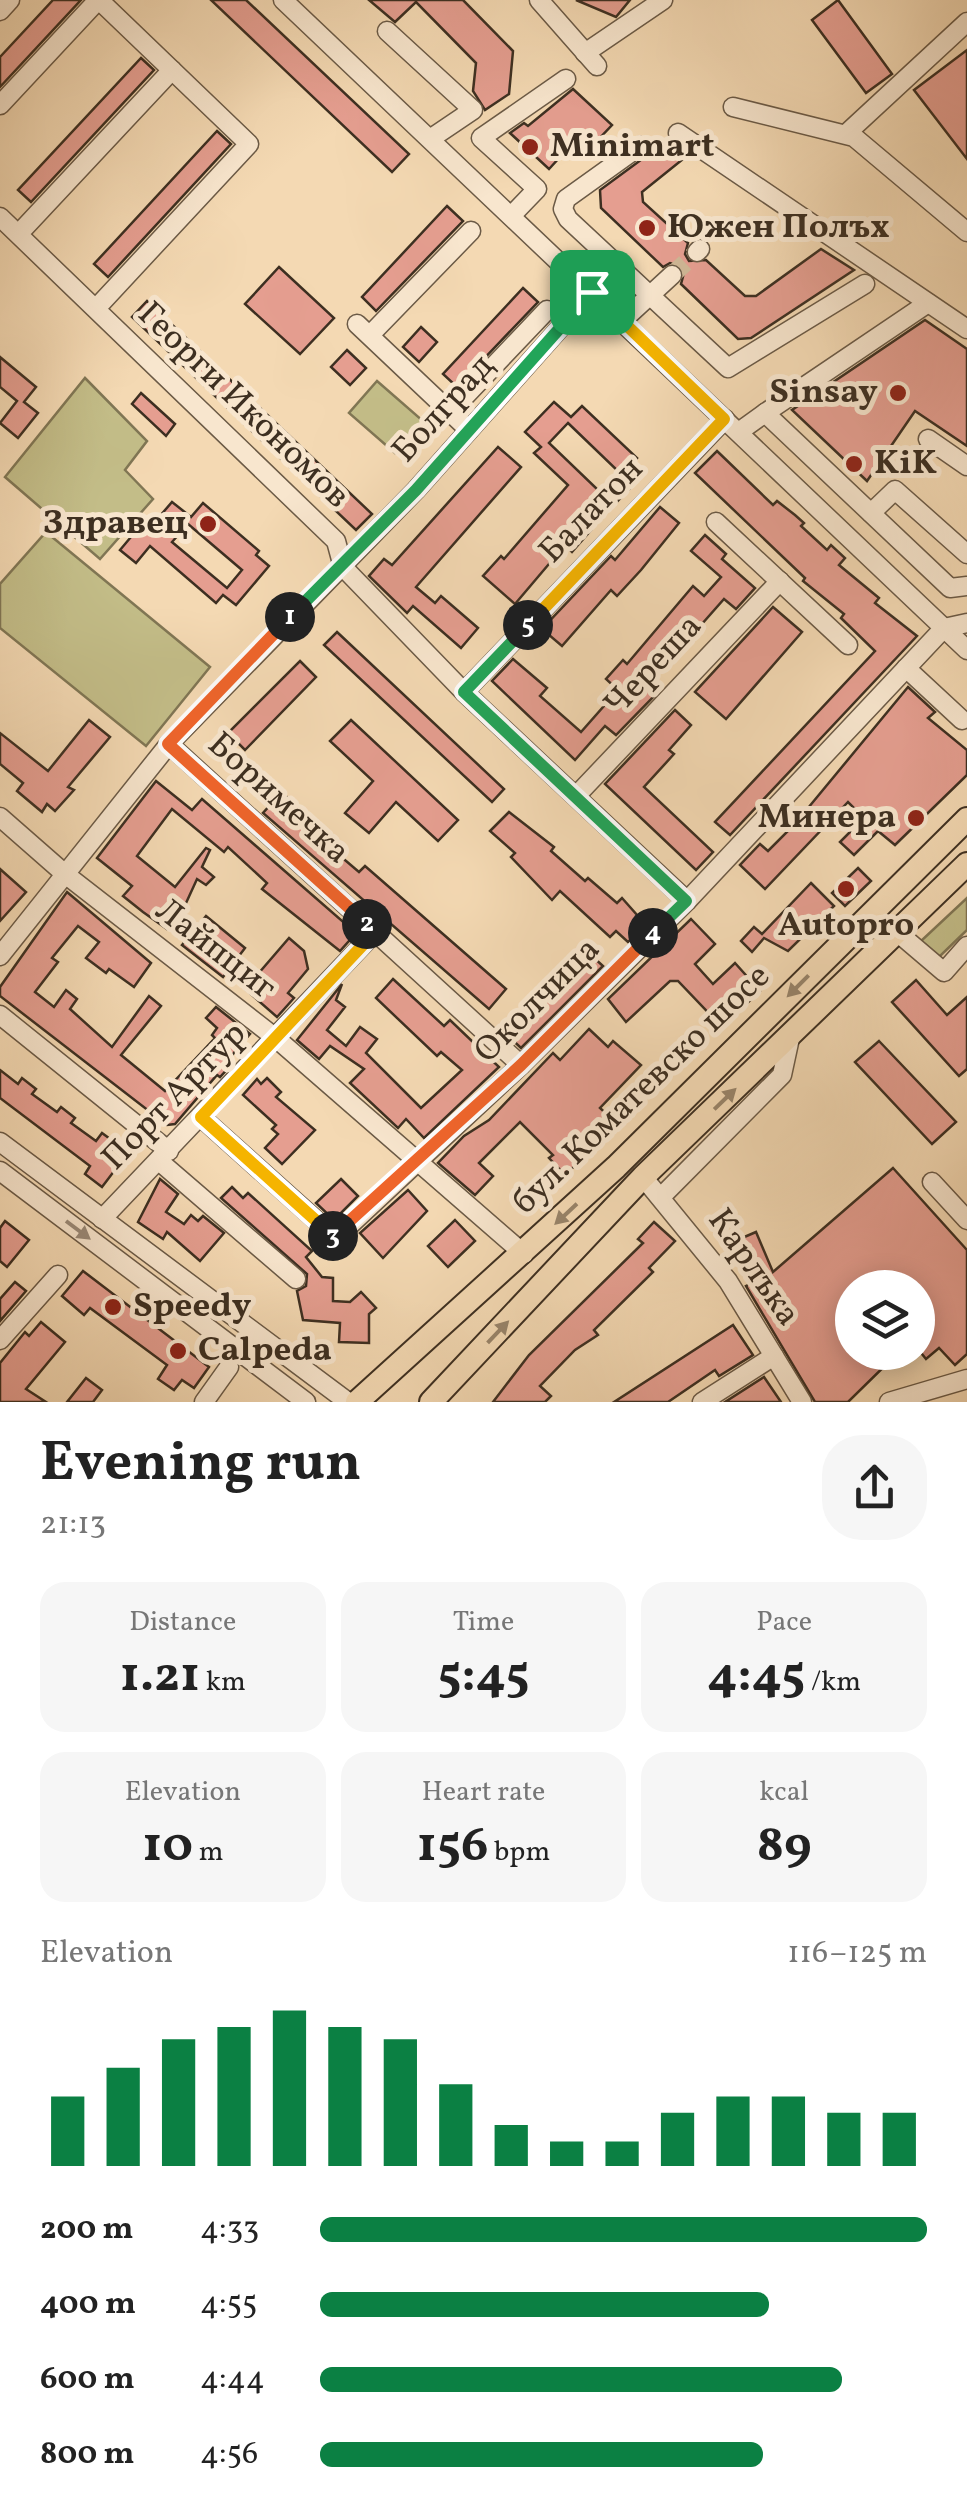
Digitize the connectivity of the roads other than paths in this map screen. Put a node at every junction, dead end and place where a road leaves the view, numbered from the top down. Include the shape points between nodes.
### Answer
1 (10, 0) edge
2 (98, 0) edge
3 (283, 0) edge
4 (539, 0) edge
5 (663, 0) edge
6 (0, 11) edge
7 (967, 22) edge
8 (387, 31) dead end
9 (172, 70) junction
10 (566, 79) dead end
11 (0, 105) edge
12 (733, 108) dead end
13 (678, 133) dead end
14 (846, 134) junction
15 (430, 138) junction
16 (640, 146) dead end
17 (511, 216) junction
18 (0, 217) edge
19 (25, 227) dead end
20 (471, 232) dead end
21 (967, 232) edge
22 (672, 276) tunnel mouth
23 (864, 284) dead end
24 (592, 292) junction
25 (650, 296) junction
26 (102, 302) dead end
27 (928, 303) junction
28 (547, 310) dead end
29 (622, 321) junction
30 (967, 329) edge
31 (450, 412) junction
32 (764, 412) junction
33 (724, 419) junction
34 (469, 430) junction
35 (740, 431) junction
36 (928, 440) dead end
37 (967, 466) edge
38 (871, 513) junction
39 (716, 522) dead end
40 (967, 554) edge
41 (344, 567) junction
42 (780, 581) junction
43 (967, 586) edge
44 (967, 622) edge
45 (944, 628) junction
46 (848, 646) dead end
47 (967, 650) edge
48 (906, 668) junction
49 (464, 692) junction
50 (962, 720) dead end
51 (168, 744) junction
52 (576, 796) junction
53 (0, 817) edge
54 (967, 819) edge
55 (967, 864) edge
56 (64, 874) junction
57 (686, 901) junction
58 (376, 931) junction
59 (897, 932) junction
60 (967, 946) edge
61 (0, 956) edge
62 (0, 1015) edge
63 (790, 1038) junction
64 (277, 1039) junction
65 (521, 1065) junction
66 (201, 1117) junction
67 (0, 1142) edge
68 (164, 1156) junction
69 (419, 1160) junction
70 (0, 1171) edge
71 (643, 1178) junction
72 (932, 1182) dead end
73 (661, 1196) junction
74 (102, 1219) junction
75 (967, 1220) edge
76 (524, 1254) junction
77 (58, 1275) dead end
78 (296, 1279) dead end
79 (0, 1340) edge
80 (774, 1356) junction
81 (229, 1368) dead end
82 (967, 1379) edge
83 (204, 1402) edge
84 (306, 1402) edge
85 (348, 1402) edge
86 (357, 1402) edge
87 (431, 1402) edge
88 (702, 1402) edge
89 (802, 1402) edge
90 (889, 1402) edge

1 - 6 street
2 - 9 street
2 - 11 street
3 - 15 street
4 - 5 street via 591,60
7 - 14 street
8 - 15 street via 474,110
9 - 19 street
9 - 26 street via 250,144
10 - 17 street via 481,138 537,189
12 - 14 street
13 - 27 street
14 - 21 street
15 - 17 street
16 - 25 street via 566,198 563,208
17 - 24 street
18 - 41 street, Георги Икономов via 336,541
20 - 31 street via 364,330
22 - 25 street
23 - 25 street via 728,368
24 - 29 street
24 - 34 street, Болград
25 - 29 street
27 - 30 street
27 - 32 street
28 - 31 street
29 - 33 street
31 - 34 street
32 - 35 street
32 - 38 street
33 - 35 street
33 - 49 street, Балатон
34 - 41 street, Болград
35 - 45 street
36 - 37 street
38 - 40 street via 895,490
38 - 43 street via 950,588
39 - 42 street
41 - 49 street, Георги Икономов
41 - 51 street, Болград
42 - 46 street
42 - 52 street, Череша
44 - 45 street
45 - 47 street
45 - 48 street, Околчица
48 - 50 street
48 - 57 street, Околчица
49 - 52 street, Георги Икономов
51 - 56 street, Болград
51 - 58 street, Боримечка
52 - 57 street, Георги Икономов
53 - 56 street, Лайпциг
54 -> 76 main road, бул. Коматевско шосе
55 - 59 main road, бул. Коматевско шосе
56 - 61 street, Болград
56 - 64 street, Лайпциг
57 - 65 street, Околчица
58 - 64 street, Порт Артур
58 - 65 street, Боримечка
59 - 60 street via 944,972
59 - 63 main road, бул. Коматевско шосе via 851,992
62 - 68 street
71 -> 63 main road, бул. Коматевско шосе
63 - 73 street via 782,1075
64 - 66 street, Порт Артур
64 - 69 street, Лайпциг
65 - 69 street, Околчица
66 - 68 street, Порт Артур
66 - 69 street, Околчица via 336,1238
67 - 74 street
68 - 74 street, Порт Артур
68 - 78 street
69 - 76 street, Лайпциг
70 -> 84 street
71 - 73 street, Карлъка
87 -> 71 main road, бул. Коматевско шосе
72 - 75 street
73 - 80 street, Карлъка via 728,1281
74 - 85 street
76 - 86 main road, бул. Коматевско шосе
77 - 79 street
80 - 88 street
80 - 89 street, Карлъка
81 - 83 street
82 - 90 street

